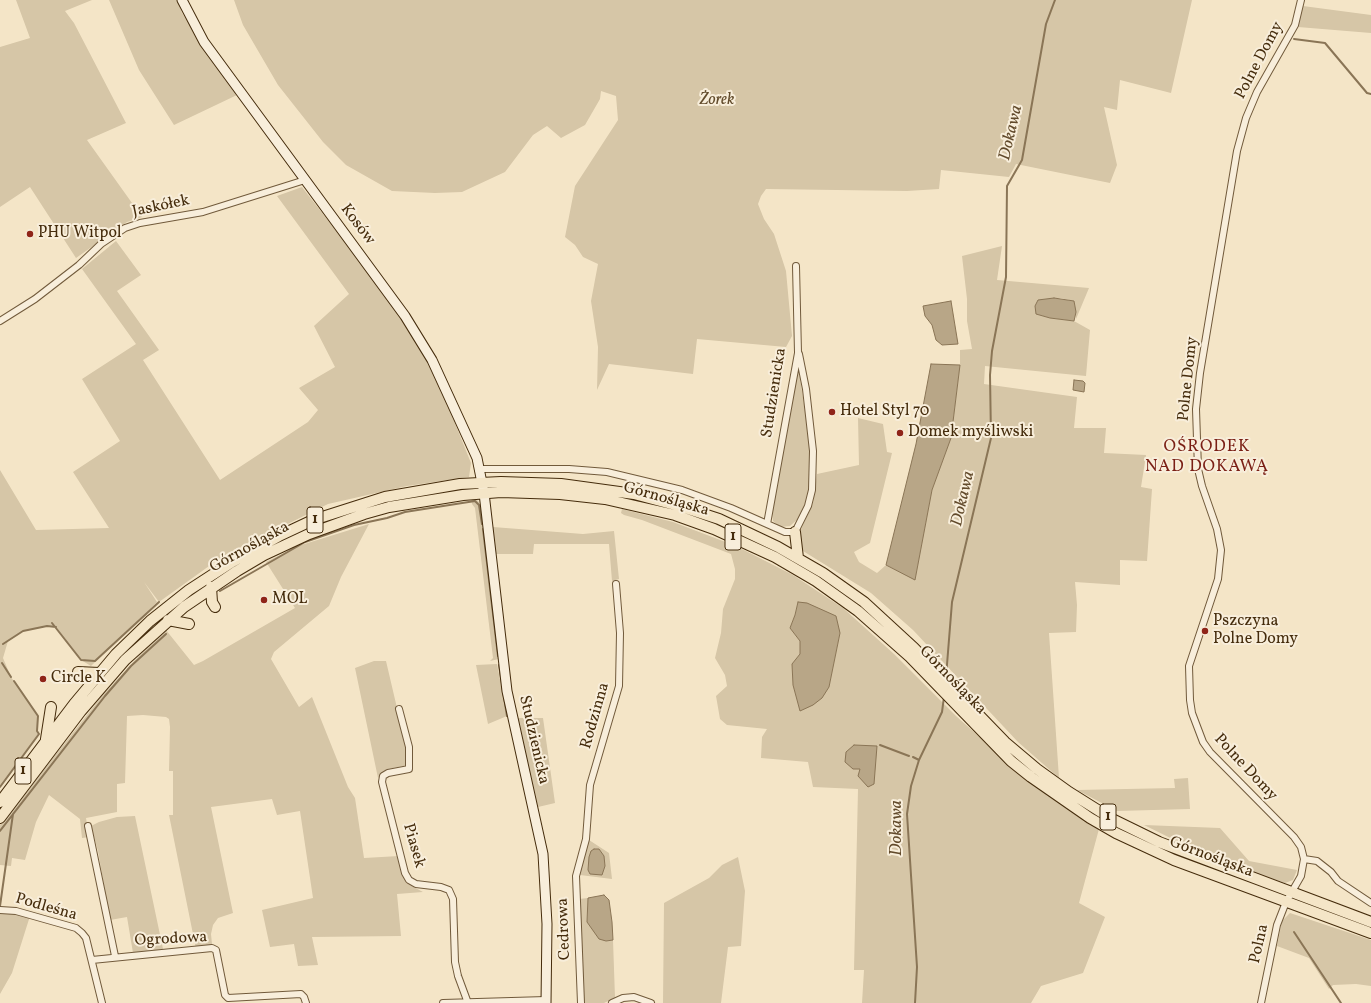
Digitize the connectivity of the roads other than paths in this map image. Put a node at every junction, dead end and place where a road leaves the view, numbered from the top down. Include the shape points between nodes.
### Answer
1 (182, 0) edge
2 (1301, 0) edge
3 (305, 180) junction
4 (796, 266) dead end
5 (0, 321) edge
6 (798, 353) junction
7 (480, 469) junction
8 (482, 482) junction
9 (484, 493) junction
10 (767, 524) junction
11 (795, 532) junction
12 (798, 558) junction
13 (616, 584) dead end
14 (211, 587) junction
15 (215, 607) dead end
16 (168, 620) junction
17 (189, 624) dead end
18 (78, 672) dead end
19 (99, 673) junction
20 (51, 707) dead end
21 (399, 709) dead end
22 (46, 740) junction
23 (0, 802) edge
24 (0, 818) edge
25 (88, 826) dead end
26 (582, 854) joint
27 (1304, 859) junction
28 (1288, 897) junction
29 (1371, 903) edge
30 (0, 910) edge
31 (1371, 922) edge
32 (1371, 933) edge
33 (115, 956) junction
34 (92, 960) junction
35 (546, 1001) edge
36 (468, 1002) edge
37 (102, 1003) edge
38 (306, 1003) edge
39 (443, 1003) edge
40 (581, 1003) edge
41 (612, 1003) edge
42 (651, 1003) edge
43 (1261, 1003) edge

1 - 3 street, Kosów via 204,42
2 - 27 street, Polne Domy via 1295,25 1257,92 1242,131 1200,373 1196,409 1198,469 1221,550 1216,586 1191,658 1189,685 1192,713 1207,747 1294,837 1301,847
3 - 5 street, Jaskółek via 203,212 125,228 101,244 79,265 35,299
3 - 7 street, Kosów via 420,339 442,380
4 - 6 street, Studzienicka
6 - 10 street, Studzienicka
6 - 11 street via 806,389 814,473 808,506
7 - 8 street, Kosów
7 - 10 street via 570,469 607,472 682,490
8 - 9 street, Studzienicka
8 - 12 main road, Górnośląska / 1 via 562,484 606,489 658,500 719,519
8 - 19 main road, Górnośląska / 1 via 443,486 385,497 327,515 279,536 226,565 189,590 136,634
9 - 14 main road, Górnośląska / 1 via 415,501 333,524 270,552
9 - 28 main road, Górnośląska / 1 via 553,493 605,499 675,516 737,538 842,598 883,632 1016,765 1090,818 1174,860
9 - 35 street, Studzienicka via 506,692 543,854 547,924
10 - 11 street via 786,532
11 - 12 main road
12 - 28 main road, Górnośląska / 1 via 864,602 901,635 1025,760 1069,792 1112,819
13 - 26 street, Rodzinna via 620,633 619,686 590,785 586,839
14 - 15 main road
14 - 16 main road, Górnośląska / 1
16 - 17 main road
16 - 24 main road, Górnośląska / 1 via 106,680
18 - 19 main road
19 - 22 main road, Górnośląska / 1
20 - 22 main road
21 - 36 street, Piasek via 409,747 409,769 388,773 383,776 382,782 409,880 416,884 449,890 453,899 458,976
22 - 23 main road, Górnośląska / 1
25 - 33 street
26 - 40 street, Cedrowa via 576,876
27 - 28 street via 1301,876
27 - 29 street via 1317,861 1338,881
28 - 31 main road, Górnośląska / 1
28 - 32 main road, Górnośląska / 1
28 - 43 street, Polna via 1273,939
30 - 34 street, Podleśna via 16,911 76,928 86,938
33 - 34 street, Ogrodowa
33 - 38 street, Ogrodowa via 212,948 216,950 225,995 228,998 301,994
34 - 37 street, Podleśna
35 - 36 street
36 - 39 street
41 - 42 street via 634,997

